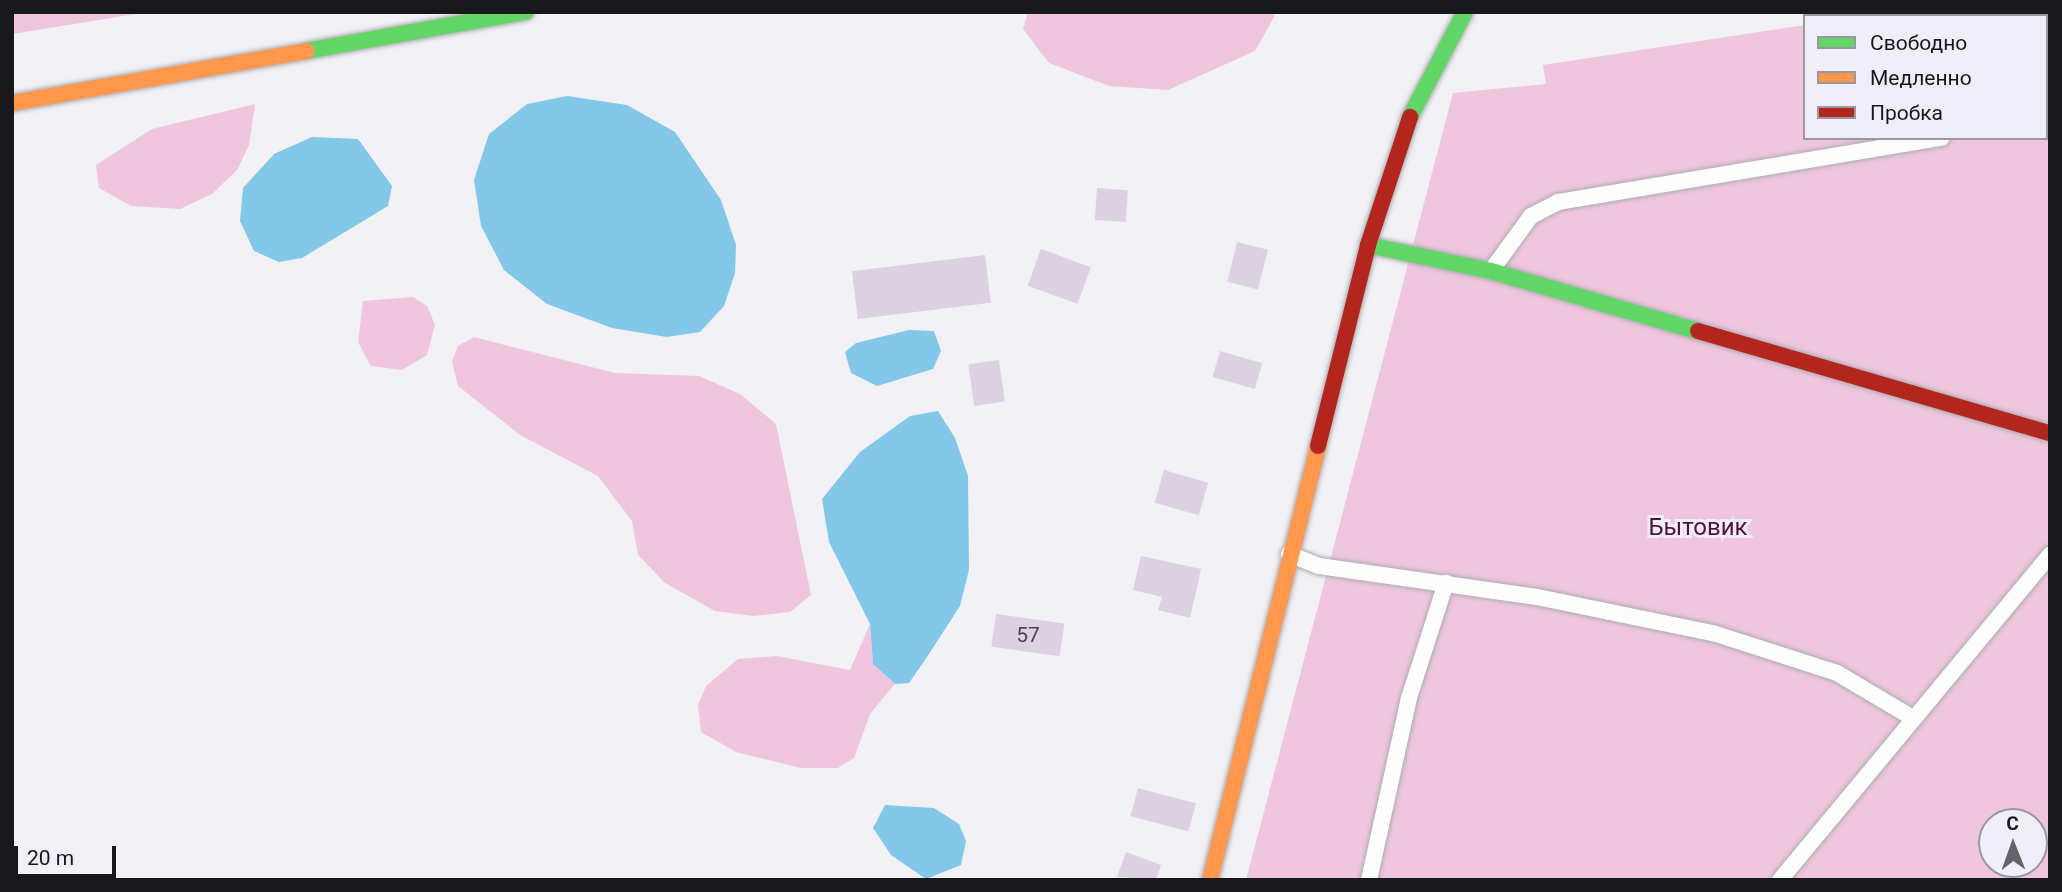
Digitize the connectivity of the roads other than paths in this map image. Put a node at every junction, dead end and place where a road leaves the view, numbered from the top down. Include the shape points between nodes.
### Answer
1 (526, 12) edge
2 (1465, 12) edge
3 (12, 103) edge
4 (1930, 140) edge
5 (1368, 245) junction
6 (1491, 271) junction
7 (2050, 433) edge
8 (1287, 553) junction
9 (2050, 555) edge
10 (1446, 583) junction
11 (1911, 717) junction
12 (1210, 880) edge
13 (1369, 880) edge
14 (1780, 880) edge

1 - 3 street
2 - 5 street via 1405,126
4 - 6 lane via 1558,202 1531,216
5 - 6 street
5 - 8 street
6 - 7 street
8 - 10 lane via 1319,566
8 - 12 street
9 - 11 lane
10 - 11 lane via 1713,633 1837,673
10 - 13 lane via 1409,698
11 - 14 lane

